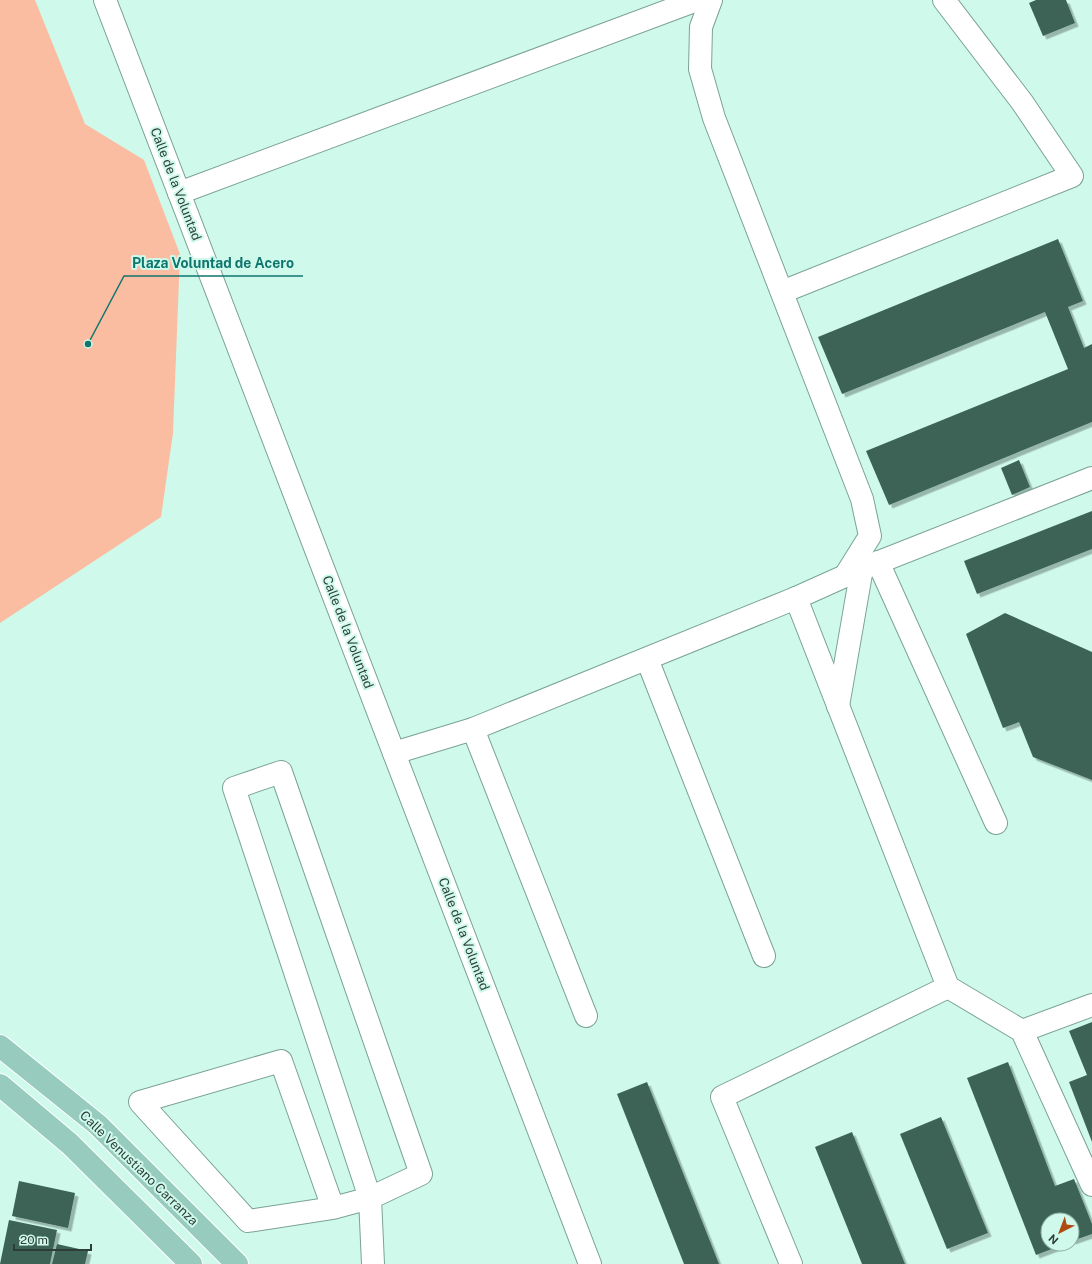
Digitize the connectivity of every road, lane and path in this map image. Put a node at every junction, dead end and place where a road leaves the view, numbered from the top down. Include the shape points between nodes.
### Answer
1 (105, 0) edge
2 (698, 0) edge
3 (711, 0) edge
4 (944, 0) edge
5 (179, 193) junction
6 (782, 292) junction
7 (1092, 478) edge
8 (862, 569) junction
9 (796, 598) junction
10 (647, 659) junction
11 (838, 706) junction
12 (473, 729) junction
13 (394, 753) junction
14 (996, 822) dead end
15 (764, 956) dead end
16 (948, 987) junction
17 (1092, 1005) edge
18 (586, 1016) dead end
19 (1022, 1031) junction
20 (0, 1046) edge
21 (0, 1085) edge
22 (1092, 1185) edge
23 (370, 1198) junction
24 (333, 1208) junction
25 (191, 1264) edge
26 (237, 1264) edge
27 (373, 1264) edge
28 (590, 1264) edge
29 (791, 1264) edge

1 - 5 street, Calle de la Voluntad
2 - 5 street
3 - 6 street via 701,27 700,69 714,118
4 - 6 street via 1022,102 1072,176
5 - 13 street, Calle de la Voluntad
6 - 8 street via 862,499 870,536
7 - 8 street
8 - 9 street
8 - 11 street
8 - 14 street
9 - 10 street
9 - 11 street
10 - 12 street
10 - 15 street
11 - 16 street
12 - 13 street
12 - 18 street
13 - 28 street, Calle de la Voluntad
16 - 19 street
16 - 29 street via 722,1097
17 - 19 street
19 - 22 street
20 - 26 main road, Calle Venustiano Carranza via 98,1125
21 - 25 main road via 70,1144
23 - 23 street via 234,788 281,772 421,1174
23 - 24 street
23 - 27 street
24 - 24 street via 281,1061 140,1102 248,1221

